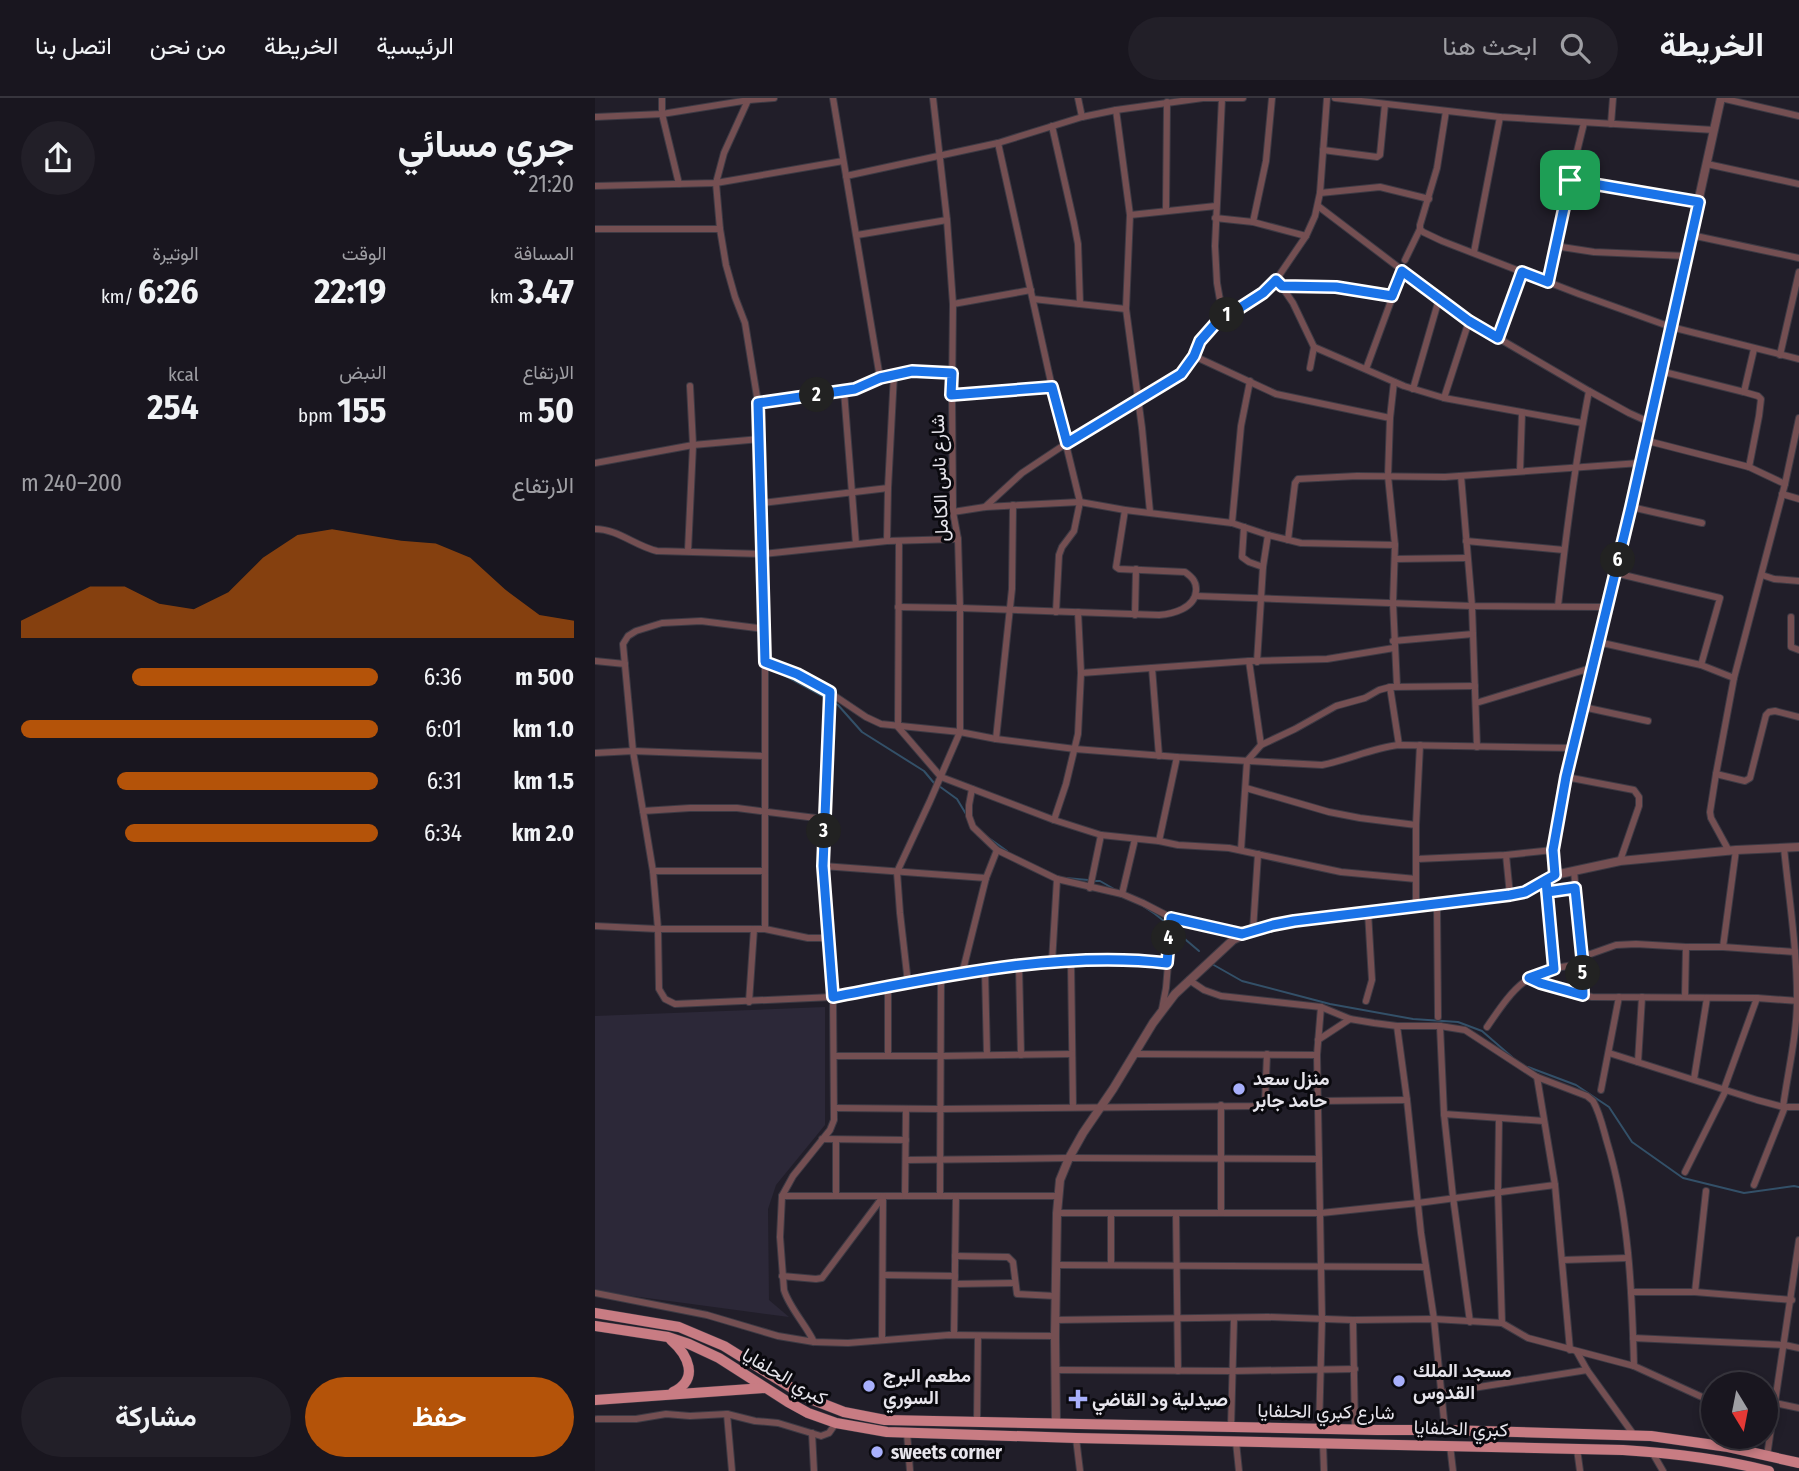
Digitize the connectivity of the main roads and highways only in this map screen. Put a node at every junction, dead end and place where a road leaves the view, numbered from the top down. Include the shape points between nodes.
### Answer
1 (595, 1314) edge
2 (595, 1326) edge
3 (668, 1337) junction
4 (766, 1388) junction
5 (669, 1394) junction
6 (595, 1401) edge
7 (1699, 1442) joint
8 (1737, 1449) edge
9 (1696, 1456) junction
10 (1799, 1463) edge
11 (1729, 1465) edge
12 (1769, 1471) edge

1 - 7 main road, شارع كبري الحلفايا via 680,1327 724,1346 827,1406 885,1420 1445,1430
2 - 3 main road, كبري الحلفايا
3 - 4 main road, كبري الحلفايا via 719,1358
3 - 5 main road via 685,1355 688,1370 681,1388
4 - 5 main road
4 - 9 main road, كبري الحلفايا via 808,1413 887,1432 1450,1445
5 - 6 main road
7 - 9 main road
8 - 10 main road, شارع كبري الحلفايا
9 - 11 main road, كبري الحلفايا
11 - 12 main road, كبري الحلفايا

